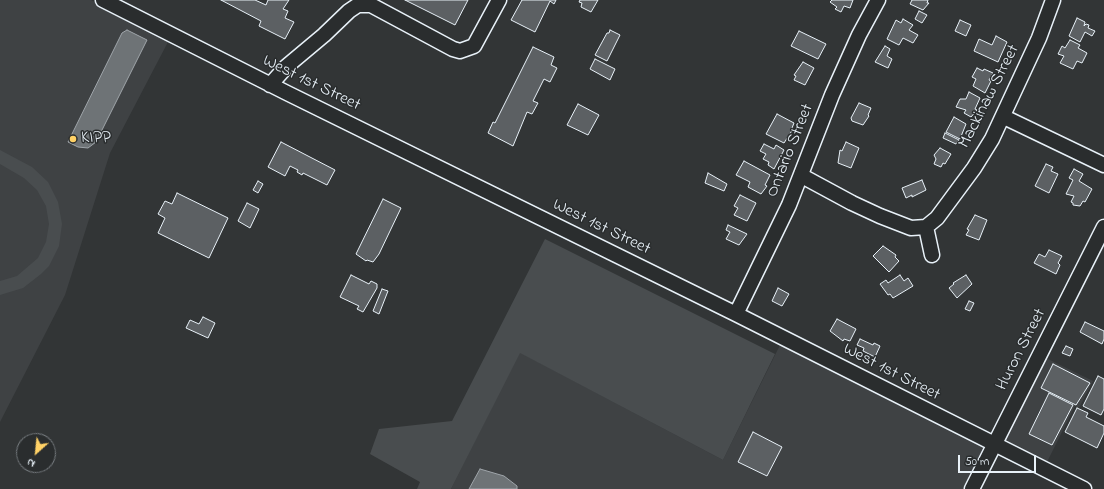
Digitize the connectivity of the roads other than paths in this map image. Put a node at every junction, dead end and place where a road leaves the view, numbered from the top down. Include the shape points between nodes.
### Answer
1 (103, 0) edge
2 (499, 0) edge
3 (878, 0) edge
4 (1053, 0) edge
5 (270, 85) junction
6 (1004, 117) junction
7 (1104, 166) edge
8 (802, 176) junction
9 (926, 227) junction
10 (1104, 227) edge
11 (932, 255) dead end
12 (736, 314) junction
13 (995, 444) junction
14 (972, 489) edge
15 (1084, 489) edge

1 - 5 street, West 1st Street
2 - 5 street via 474,46 460,51 371,5 358,5 287,66
3 - 8 street, Ontario Street via 832,95
4 - 6 street, Mackinaw Street
5 - 12 street, West 1st Street
6 - 7 street
6 - 9 street, Mackinaw Street via 974,168 937,218
8 - 9 street via 880,216 911,228
8 - 12 street, Ontario Street
9 - 11 street
10 - 13 street, Huron Street
12 - 13 street, West 1st Street
13 - 14 street, Huron Street
13 - 15 street, West 1st Street

